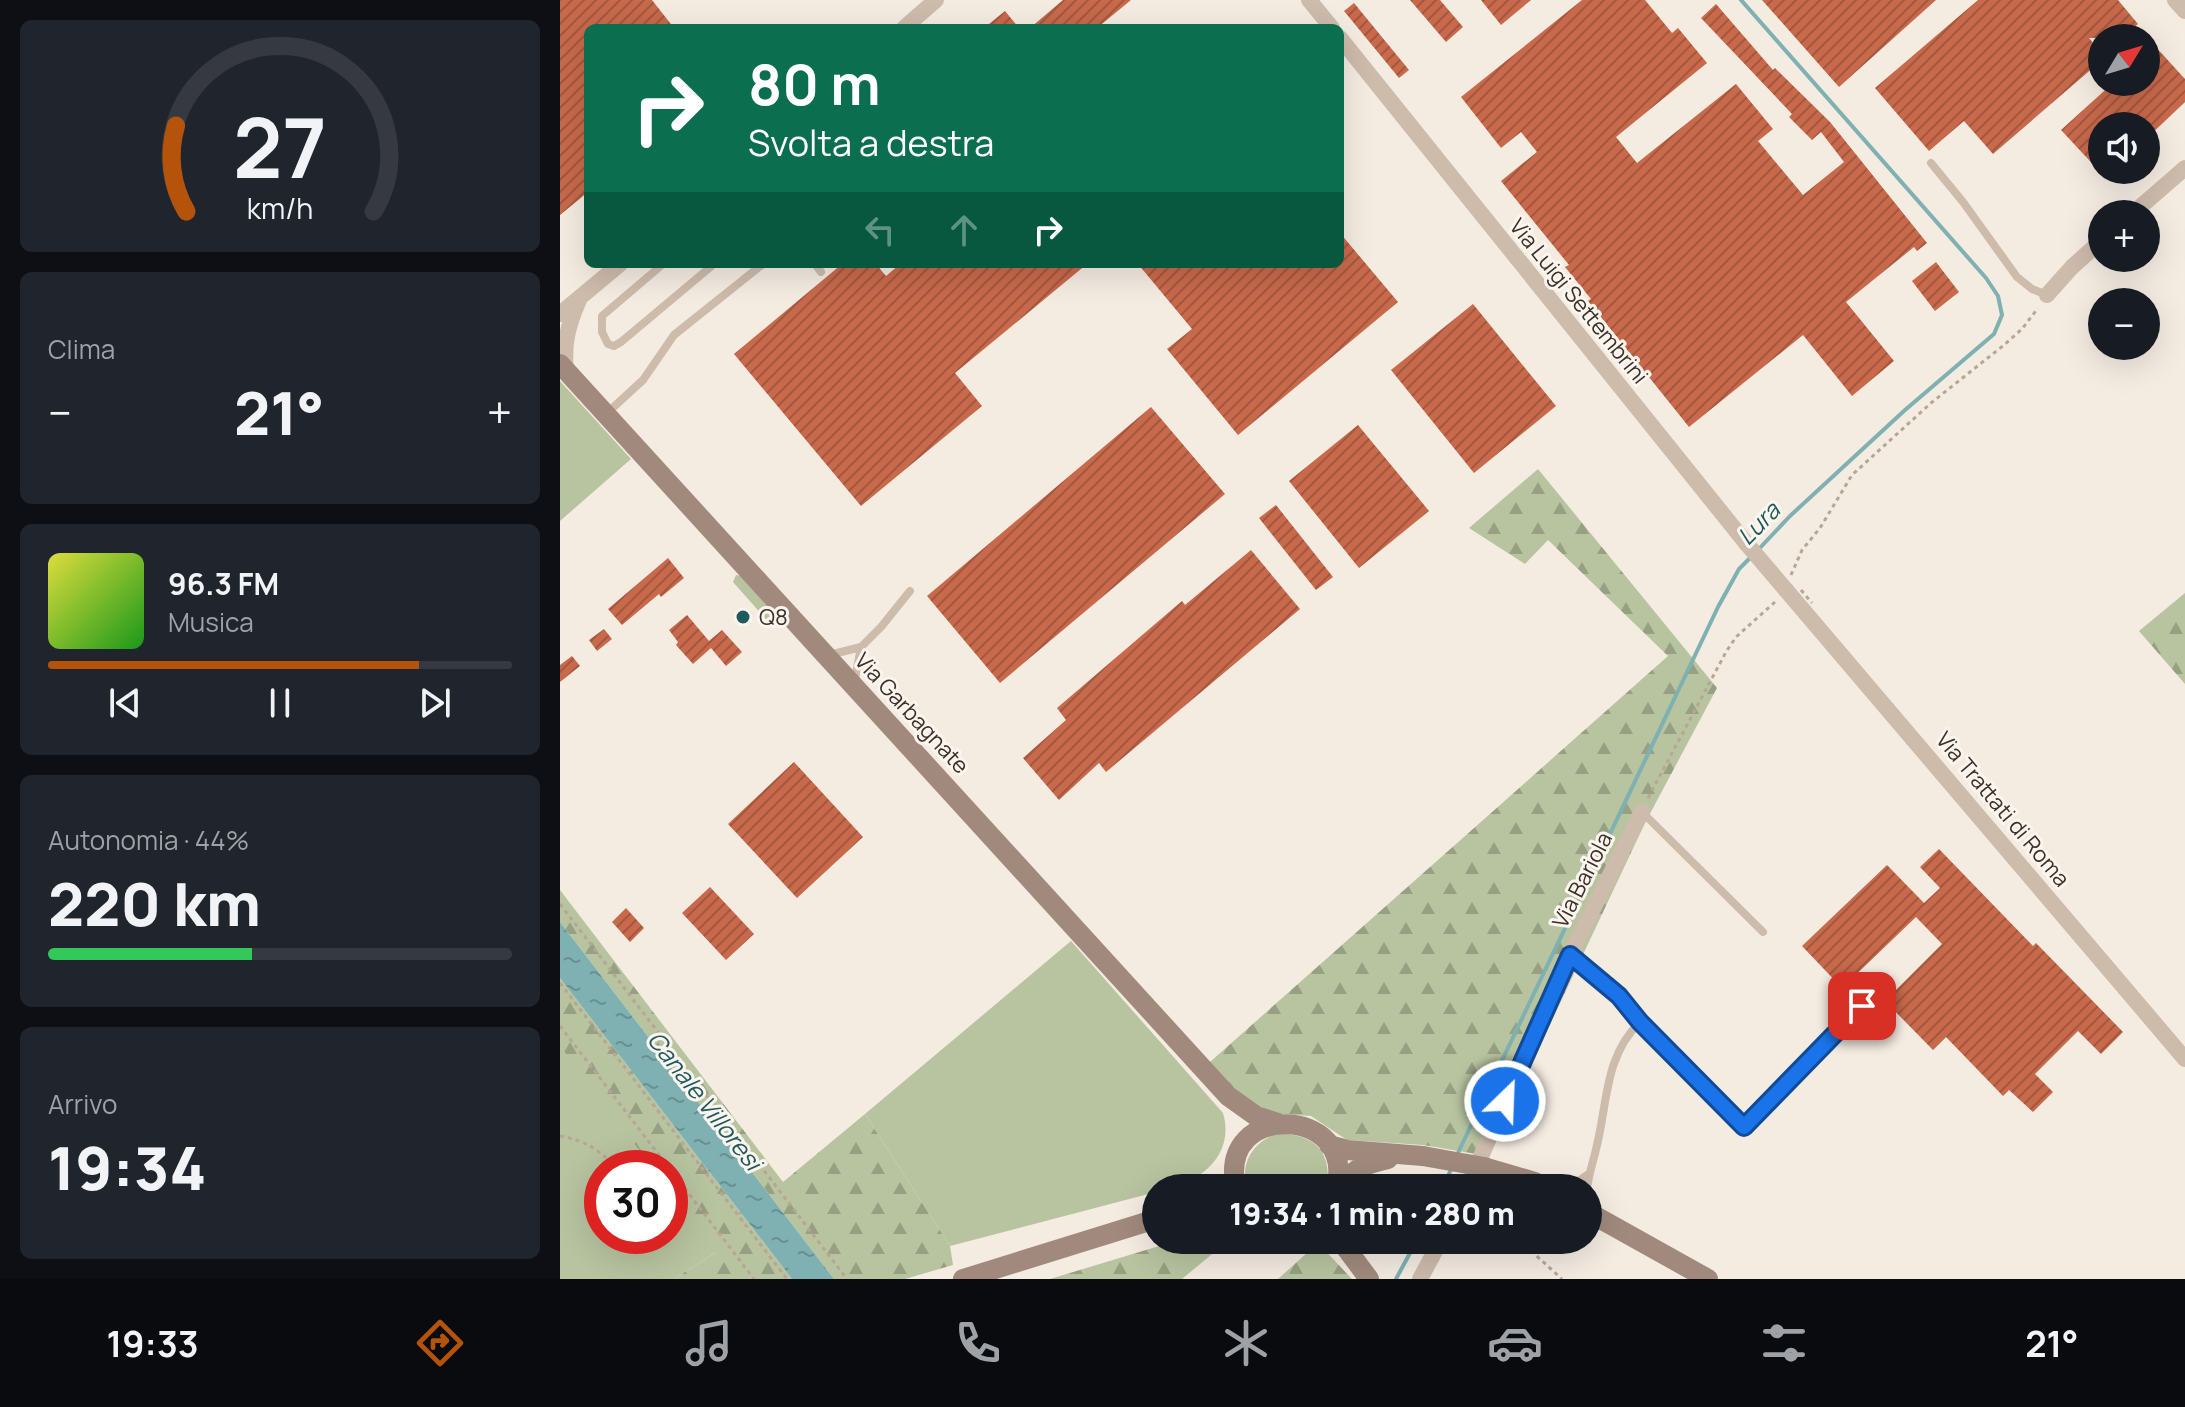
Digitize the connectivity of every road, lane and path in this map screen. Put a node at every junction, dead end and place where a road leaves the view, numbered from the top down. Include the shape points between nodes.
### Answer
1 (936, 0) edge
2 (1309, 0) edge
3 (2175, 0) edge
4 (2185, 11) edge
5 (909, 24) edge
6 (1329, 24) edge
7 (1344, 43) edge
8 (1931, 163) dead end
9 (2185, 168) edge
10 (2148, 200) edge
11 (2088, 253) edge
12 (615, 268) edge
13 (658, 268) edge
14 (709, 268) edge
15 (758, 268) edge
16 (2047, 295) junction
17 (580, 297) junction
18 (560, 314) edge
19 (563, 368) edge
20 (606, 415) junction
21 (1820, 528) dead end
22 (1786, 590) joint
23 (910, 591) dead end
24 (861, 647) junction
25 (1726, 652) dead end
26 (827, 655) junction
27 (854, 685) junction
28 (1642, 811) junction
29 (560, 904) edge
30 (1763, 932) dead end
31 (1570, 955) junction
32 (560, 983) edge
33 (1862, 1006) dead end
34 (1640, 1022) junction
35 (560, 1026) edge
36 (2185, 1059) edge
37 (1228, 1096) junction
38 (1278, 1123) junction
39 (560, 1136) edge
40 (1244, 1143) junction
41 (1329, 1145) junction
42 (599, 1150) edge
43 (655, 1150) edge
44 (1413, 1156) junction
45 (1590, 1171) junction
46 (1236, 1174) edge
47 (1338, 1174) edge
48 (1349, 1174) edge
49 (1473, 1174) edge
50 (1508, 1174) edge
51 (1587, 1174) edge
52 (1589, 1174) edge
53 (688, 1193) edge
54 (1602, 1216) edge
55 (1142, 1223) edge
56 (1348, 1254) edge
57 (1350, 1254) edge
58 (1433, 1254) edge
59 (1534, 1254) edge
60 (1353, 1258) junction
61 (754, 1279) edge
62 (787, 1279) edge
63 (847, 1279) edge
64 (963, 1279) edge
65 (1369, 1279) edge
66 (1420, 1279) edge
67 (1562, 1279) edge
68 (1708, 1279) edge

1 - 5 street
2 - 6 street
3 - 4 street
7 - 22 street, Via Luigi Settembrini, bridge
8 - 16 lane via 2017,277
9 - 10 street
11 - 16 street
12 - 17 street
13 - 14 lane via 602,316 608,344 621,342
15 - 20 lane via 674,335 643,380
16 - 21 path via 2022,329 1860,466
17 - 18 street
17 - 19 street via 568,326
19 - 20 street, Via Garbagnate
20 - 26 street, Via Garbagnate
22 - 36 street, Via Trattati di Roma
23 - 24 lane
24 - 26 lane
24 - 27 lane
25 - 28 path
26 - 27 street, Via Garbagnate
27 - 37 street, Via Garbagnate
28 - 30 lane
28 - 31 street, Via Bariola
29 - 63 path
31 - 34 lane via 1619,996
31 - 49 street, Via Bariola
32 - 62 path
33 - 34 lane via 1744,1127
34 - 45 lane via 1612,1062
35 - 43 path
37 - 38 street, Via Garbagnate via 1256,1116
37 - 40 street, Via Garbagnate
38 - 40 street
38 - 41 street, Via Garbagnate via 1307,1126
39 - 42 path
40 - 46 street
41 - 44 street
41 - 47 street
44 - 48 street via 1364,1165
44 - 50 street, bridge
45 - 51 lane
45 - 52 lane
53 - 61 path
54 - 68 street
55 - 64 street
56 - 60 street
57 - 60 street
58 - 66 street
59 - 67 path
60 - 65 street

